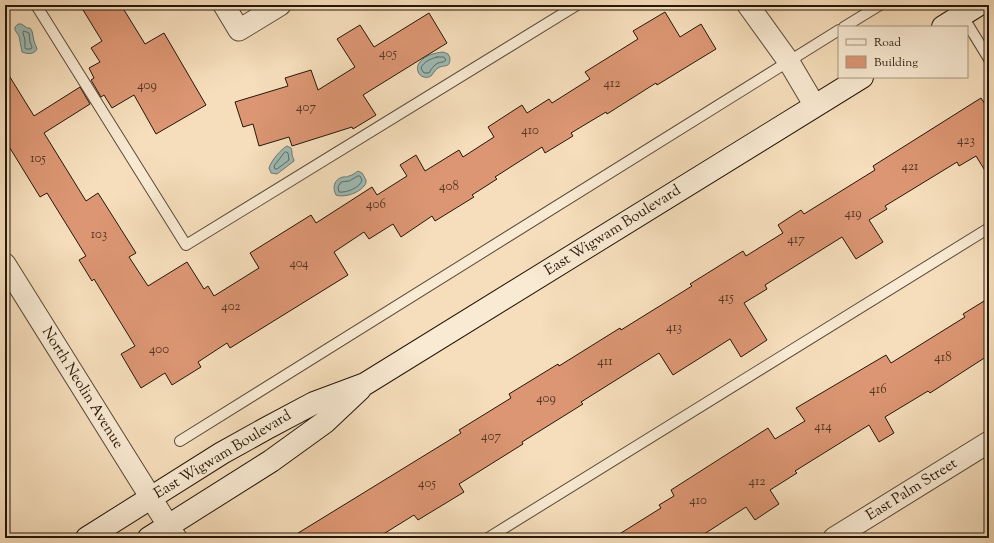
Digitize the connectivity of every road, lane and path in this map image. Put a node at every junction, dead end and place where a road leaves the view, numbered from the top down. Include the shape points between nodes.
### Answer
1 (36, 5) edge
2 (224, 5) edge
3 (280, 5) edge
4 (576, 5) edge
5 (748, 5) edge
6 (880, 5) edge
7 (970, 10) edge
8 (846, 26) edge
9 (945, 26) edge
10 (838, 31) edge
11 (989, 59) edge
12 (789, 62) junction
13 (860, 78) edge
14 (815, 106) junction
15 (989, 228) edge
16 (5, 264) edge
17 (365, 384) junction
18 (180, 441) dead end
19 (989, 442) edge
20 (163, 518) edge
21 (87, 538) edge
22 (149, 538) edge
23 (488, 538) edge
24 (834, 538) edge

1 - 4 lane via 186,245
2 - 3 street via 239,30
5 - 12 street
6 - 8 lane
7 - 9 street
7 - 11 lane
10 - 12 lane
12 - 14 street
12 - 18 lane
13 - 14 street, East Wigwam Boulevard
14 - 17 street, East Wigwam Boulevard
15 - 23 lane
16 - 20 street, North Neolin Avenue
17 - 20 street, East Wigwam Boulevard via 325,422 271,461
17 - 20 street, East Wigwam Boulevard via 314,402 222,453
19 - 24 street, East Palm Street
20 - 21 street, East Wigwam Boulevard
20 - 22 street, East Wigwam Boulevard

